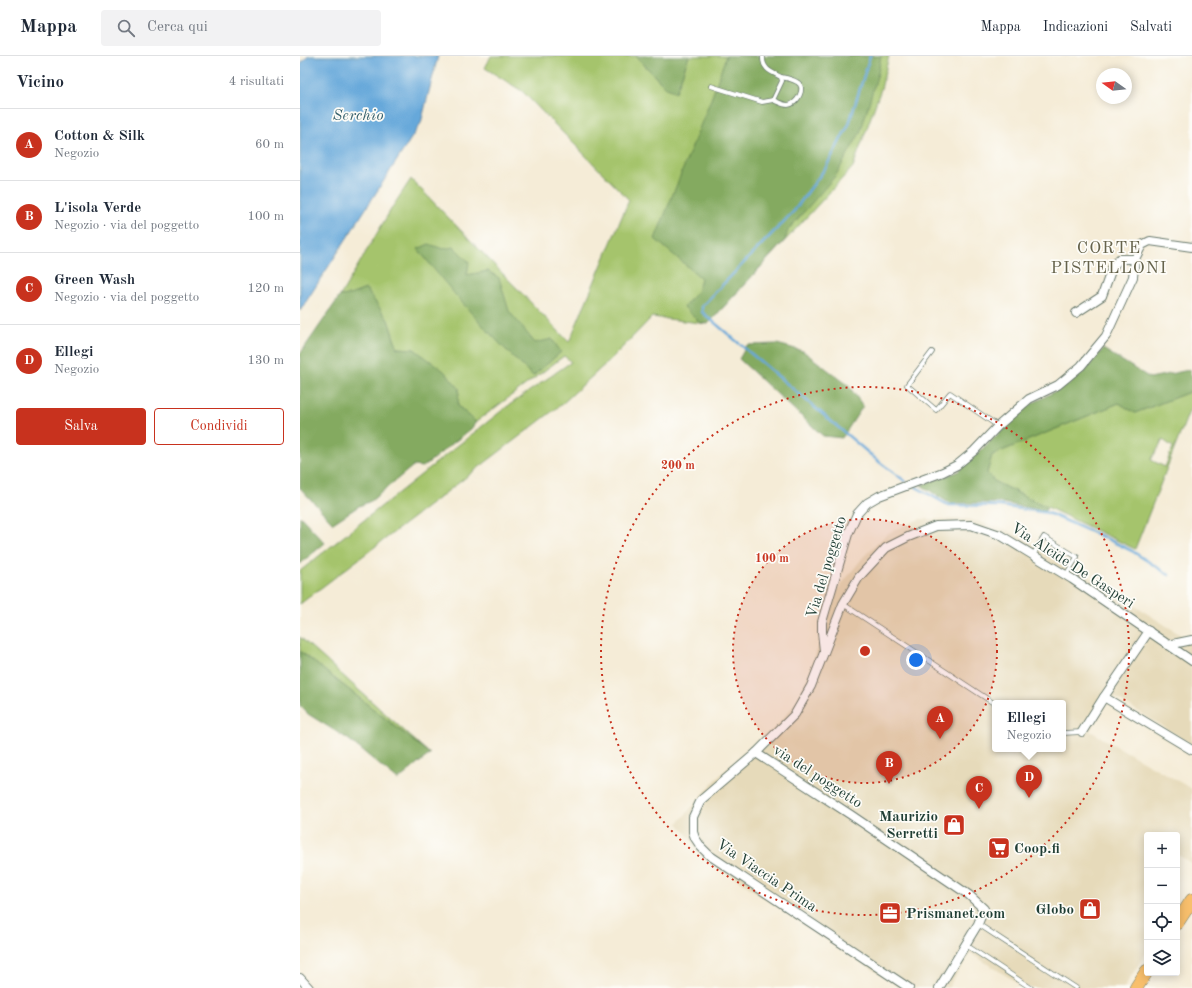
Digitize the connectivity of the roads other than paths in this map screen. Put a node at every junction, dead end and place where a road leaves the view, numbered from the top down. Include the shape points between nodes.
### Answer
1 (764, 56) edge
2 (781, 77) junction
3 (711, 86) dead end
4 (773, 100) junction
5 (1192, 247) edge
6 (1135, 259) junction
7 (1076, 313) dead end
8 (932, 352) dead end
9 (998, 426) junction
10 (1032, 555) junction
11 (1066, 575) junction
12 (843, 604) junction
13 (1149, 631) junction
14 (1192, 640) edge
15 (1168, 645) junction
16 (825, 649) junction
17 (1192, 661) edge
18 (1104, 697) junction
19 (992, 702) edge
20 (1082, 732) joint
21 (1066, 733) edge
22 (1192, 750) edge
23 (756, 753) junction
24 (1192, 900) edge
25 (1180, 918) edge
26 (978, 924) junction
27 (965, 945) junction
28 (1144, 976) edge
29 (300, 978) edge
30 (309, 988) edge
31 (909, 988) edge
32 (939, 988) edge
33 (1032, 988) edge
34 (1076, 988) edge
35 (1136, 988) edge

1 - 2 lane via 763,61 767,70
2 - 4 lane via 782,81
2 - 4 lane via 798,82 801,92 795,103 790,105
3 - 4 lane via 762,102
5 - 6 street via 1150,241 1142,245
6 - 7 street via 1119,259 1112,268 1102,296
6 - 9 street, Via del poggetto via 1133,277 1106,336 1072,375 1029,399
8 - 9 lane via 907,385 936,410 950,392
9 - 16 street, Via del poggetto via 957,465 879,496 867,503 857,514 848,534 822,622
10 - 11 street, Via Alcide De Gasperi
10 - 11 lane via 1044,537 1077,557
10 - 12 street, Via Alcide De Gasperi via 1000,535 971,525 936,526 886,548 859,577
11 - 13 street, Via Alcide De Gasperi
12 - 16 street, Via Alcide De Gasperi
12 - 19 lane
13 - 15 street, Via Alcide De Gasperi
13 - 18 street
14 - 15 street
15 - 17 street, Via Alcide De Gasperi
16 - 23 street, Via Viaccia Prima via 811,686 795,714
18 - 20 street
18 - 22 street
20 - 21 lane
23 - 26 street, via del poggetto via 969,895 984,909
23 - 31 street, Via Viaccia Prima via 700,800 694,817 695,838 709,855
24 - 25 main road
26 - 27 street, via del poggetto
26 - 34 lane
27 - 32 street, via del poggetto
27 - 33 lane
28 - 35 main road
29 - 30 street

